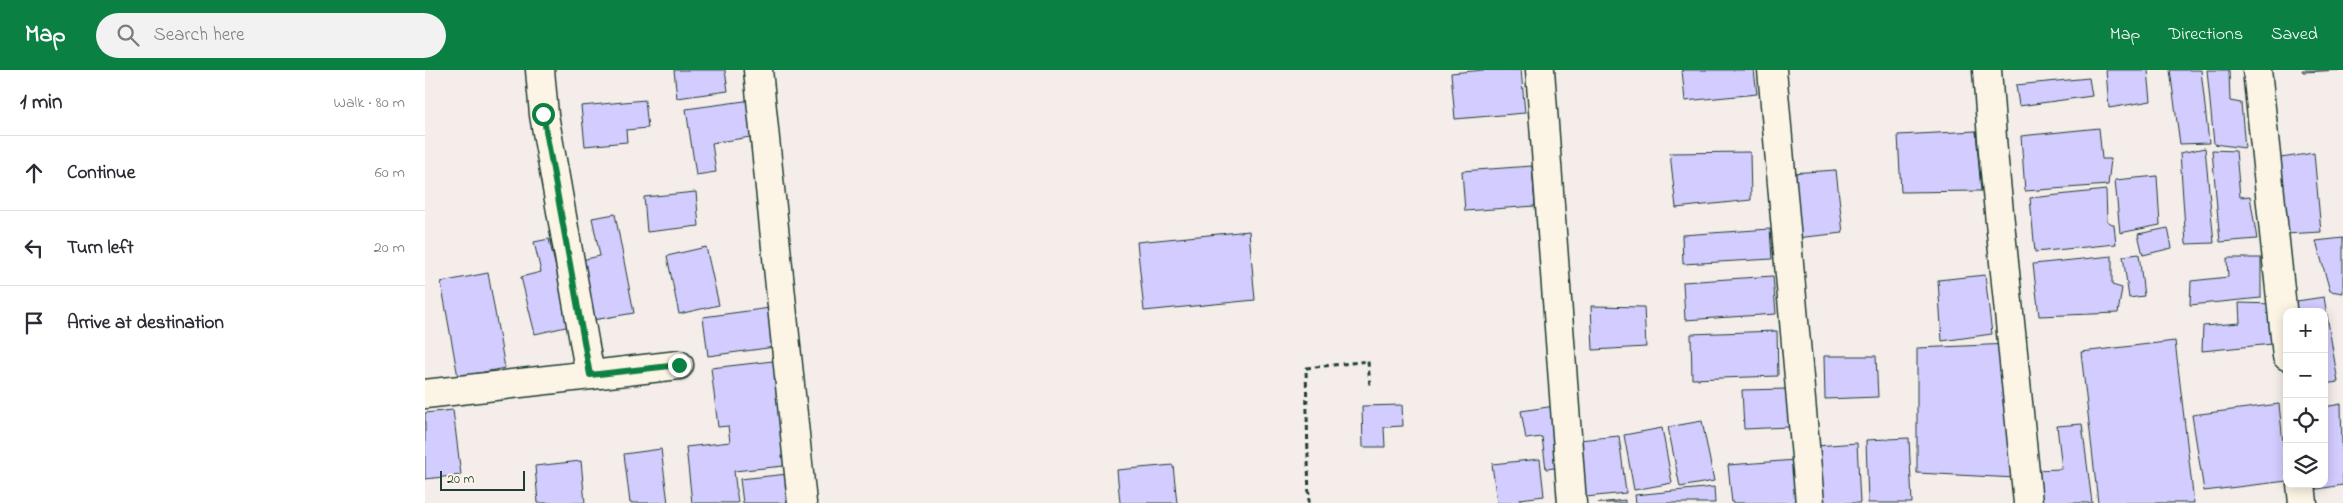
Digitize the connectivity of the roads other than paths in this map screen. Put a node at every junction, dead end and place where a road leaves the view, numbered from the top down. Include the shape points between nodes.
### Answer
1 (540, 70) edge
2 (759, 70) edge
3 (1540, 70) edge
4 (1772, 70) edge
5 (1987, 70) edge
6 (2257, 70) edge
7 (2287, 353) edge
8 (679, 365) dead end
9 (590, 375) junction
10 (425, 394) edge
11 (2301, 488) edge
12 (802, 503) edge
13 (1572, 503) edge
14 (1810, 503) edge
15 (2029, 503) edge
16 (2303, 503) edge

1 - 9 street via 543,114
2 - 12 street
3 - 13 street
4 - 14 street
5 - 15 street
6 - 7 street
8 - 9 street
9 - 10 street
11 - 16 street

